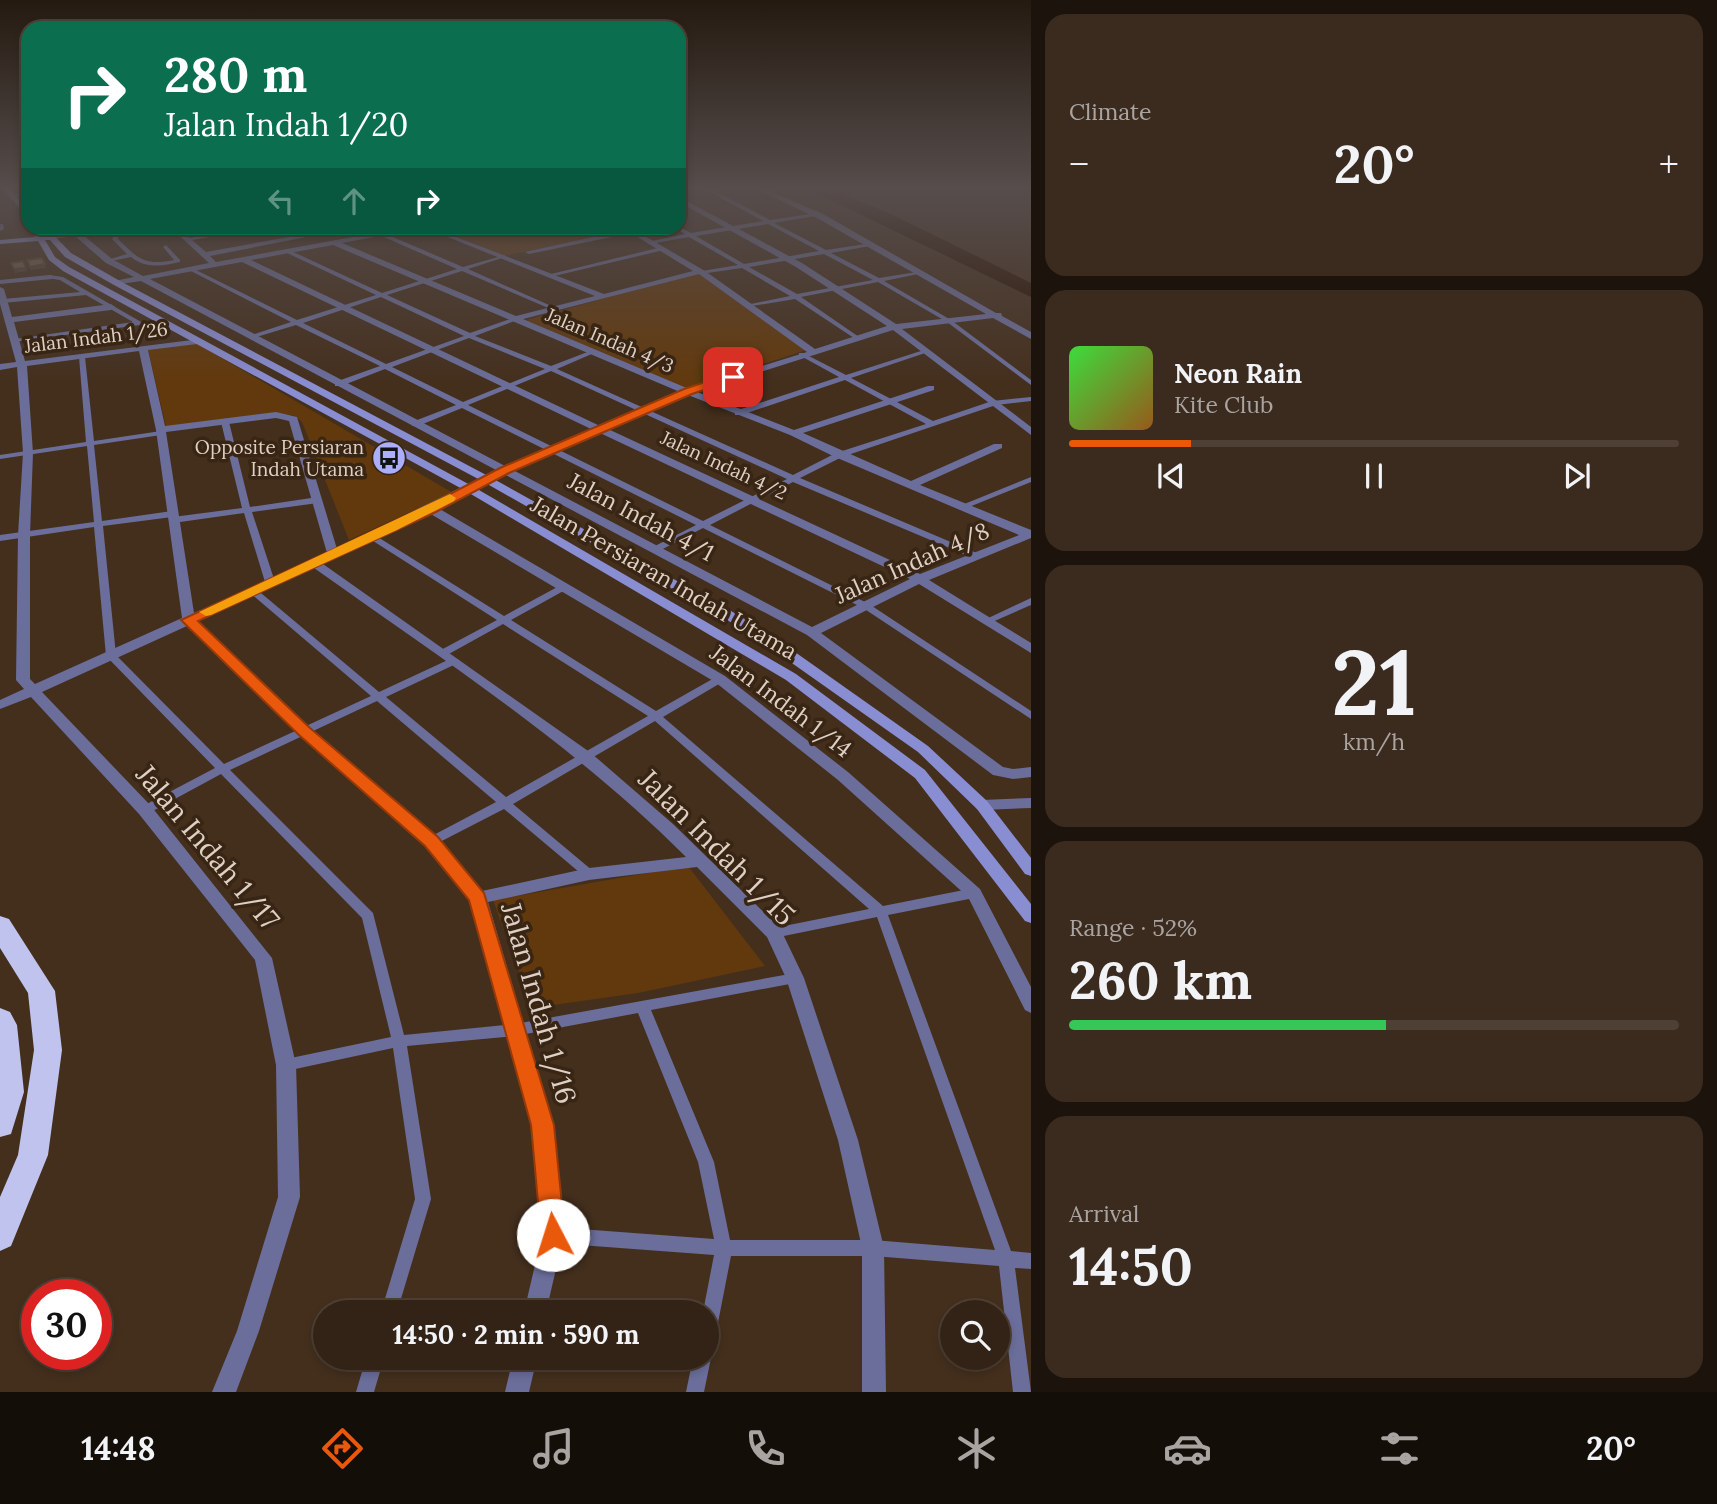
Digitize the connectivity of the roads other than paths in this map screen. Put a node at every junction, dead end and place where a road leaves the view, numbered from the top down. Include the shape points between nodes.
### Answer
1 (51, 254) edge
2 (67, 254) edge
3 (101, 254) edge
4 (172, 254) edge
5 (211, 254) edge
6 (270, 254) edge
7 (293, 254) edge
8 (370, 254) edge
9 (427, 254) edge
10 (498, 254) edge
11 (641, 254) edge
12 (670, 254) edge
13 (723, 254) edge
14 (780, 254) edge
15 (805, 254) edge
16 (830, 254) edge
17 (888, 254) edge
18 (132, 255) joint
19 (205, 255) joint
20 (503, 256) junction
21 (786, 257) junction
22 (242, 259) junction
23 (109, 261) junction
24 (214, 265) junction
25 (742, 266) junction
26 (190, 269) junction
27 (461, 269) junction
28 (921, 272) junction
29 (701, 273) junction
30 (550, 275) junction
31 (49, 277) joint
32 (141, 277) junction
33 (878, 280) junction
34 (423, 281) junction
35 (117, 283) junction
36 (835, 288) junction
37 (1, 292) edge
38 (85, 293) junction
39 (381, 295) junction
40 (603, 296) junction
41 (794, 296) junction
42 (748, 306) junction
43 (111, 307) junction
44 (343, 307) junction
45 (555, 309) junction
46 (998, 315) junction
47 (515, 319) junction
48 (9, 320) junction
49 (949, 321) junction
50 (296, 323) junction
51 (894, 327) junction
52 (470, 336) junction
53 (1031, 336) edge
54 (251, 337) junction
55 (856, 338) junction
56 (15, 341) junction
57 (197, 341) junction
58 (143, 349) junction
59 (430, 350) junction
60 (812, 351) junction
61 (926, 351) junction
62 (592, 352) junction
63 (801, 354) junction
64 (82, 356) junction
65 (22, 365) junction
66 (0, 367) edge
67 (384, 367) junction
68 (552, 369) junction
69 (844, 378) junction
70 (1031, 383) edge
71 (338, 384) junction
72 (509, 386) junction
73 (931, 388) dead end
74 (688, 392) junction
75 (1031, 399) edge
76 (888, 401) junction
77 (995, 404) junction
78 (462, 405) junction
79 (643, 411) junction
80 (738, 413) junction
81 (226, 422) junction
82 (415, 424) junction
83 (932, 424) junction
84 (602, 429) junction
85 (161, 432) junction
86 (1031, 432) edge
87 (794, 433) junction
88 (90, 444) junction
89 (998, 446) dead end
90 (551, 450) junction
91 (28, 453) junction
92 (839, 455) junction
93 (0, 457) edge
94 (504, 470) junction
95 (792, 478) junction
96 (486, 479) junction
97 (1031, 479) edge
98 (911, 485) junction
99 (468, 488) junction
100 (751, 499) junction
101 (318, 500) junction
102 (961, 507) junction
103 (431, 509) junction
104 (247, 510) junction
105 (172, 517) junction
106 (98, 524) junction
107 (701, 525) junction
108 (24, 535) junction
109 (1030, 535) edge
110 (373, 537) junction
111 (0, 538) edge
112 (654, 550) junction
113 (333, 555) junction
114 (976, 556) junction
115 (314, 563) junction
116 (920, 579) junction
117 (270, 582) junction
118 (564, 587) junction
119 (252, 590) junction
120 (1031, 601) edge
121 (866, 606) junction
122 (502, 619) junction
123 (189, 620) junction
124 (987, 621) junction
125 (812, 632) junction
126 (1031, 649) edge
127 (111, 656) junction
128 (448, 657) junction
129 (720, 679) junction
130 (33, 692) junction
131 (379, 695) junction
132 (0, 705) edge
133 (654, 715) junction
134 (1031, 716) edge
135 (304, 731) junction
136 (586, 757) junction
137 (222, 769) junction
138 (1031, 772) edge
139 (505, 803) junction
140 (1030, 804) edge
141 (982, 805) junction
142 (145, 810) junction
143 (432, 841) junction
144 (699, 860) junction
145 (1031, 870) edge
146 (589, 874) junction
147 (974, 893) junction
148 (478, 898) junction
149 (881, 912) junction
150 (1031, 916) edge
151 (0, 926) edge
152 (774, 933) junction
153 (795, 978) junction
154 (1031, 1005) edge
155 (643, 1007) junction
156 (0, 1020) edge
157 (515, 1030) junction
158 (399, 1041) junction
159 (286, 1065) junction
160 (0, 1124) edge
161 (0, 1235) edge
162 (553, 1235) junction
163 (724, 1248) junction
164 (873, 1248) junction
165 (1006, 1259) junction
166 (1031, 1261) edge
167 (393, 1300) edge
168 (538, 1300) edge
169 (714, 1300) edge
170 (371, 1370) edge
171 (522, 1370) edge
172 (700, 1370) edge
173 (224, 1392) edge
174 (365, 1392) edge
175 (517, 1392) edge
176 (695, 1392) edge
177 (874, 1392) edge
178 (1022, 1392) edge

1 - 57 main road, Jalan Persiaran Indah Utama via 66,269
2 - 35 main road, Jalan Persiaran Indah Utama
3 - 23 street, Jalan Indah 4/1
4 - 18 lane via 178,261 155,267
5 - 19 street
6 - 22 street
7 - 39 lane
8 - 34 street, Jalan Indah 4/3
9 - 27 lane
10 - 20 street
11 - 30 lane
12 - 29 street
13 - 25 lane
14 - 21 street
15 - 21 lane
16 - 33 lane
17 - 28 street
18 - 23 lane
19 - 24 street
20 - 27 lane
20 - 30 street
21 - 25 lane
21 - 36 street
22 - 24 street
22 - 44 street, Jalan Indah 4/2
23 - 32 street, Jalan Indah 4/1
24 - 26 street
25 - 29 lane
25 - 41 lane
26 - 32 street
26 - 50 lane
27 - 34 lane
27 - 45 lane
28 - 33 lane
28 - 46 street
29 - 40 street
29 - 42 street
30 - 40 street
31 - 37 street
31 - 38 lane via 61,278
32 - 35 street
32 - 54 street, Jalan Indah 4/1
33 - 36 lane
33 - 49 lane
34 - 39 lane
34 - 47 street, Jalan Indah 4/3
35 - 96 main road, Jalan Persiaran Indah Utama
36 - 41 lane
36 - 51 street
37 - 38 lane
37 - 48 street
38 - 43 lane
39 - 44 lane
39 - 52 lane
40 - 45 street
41 - 42 lane
41 - 55 lane
42 - 60 street
43 - 48 street
43 - 56 lane via 140,323
44 - 50 lane
44 - 59 street, Jalan Indah 4/2
45 - 47 street
46 - 49 street
46 - 53 street
47 - 52 lane
47 - 62 street, Jalan Indah 4/3
48 - 56 street
49 - 51 street
49 - 70 lane
50 - 54 lane
50 - 67 lane
51 - 55 street
51 - 61 street
52 - 59 lane
52 - 68 lane
54 - 71 street, Jalan Indah 4/1
55 - 60 street
56 - 65 street
57 - 58 street, Jalan Indah 1/26
57 - 99 main road, Jalan Persiaran Indah Utama
58 - 64 street, Jalan Indah 1/26
58 - 85 street
59 - 67 lane
59 - 72 street, Jalan Indah 4/2
60 - 63 street
61 - 69 lane
61 - 77 street
62 - 68 lane
62 - 74 street, Jalan Indah 4/3
63 - 69 lane
63 - 74 street
64 - 65 street, Jalan Indah 1/26
64 - 88 lane
65 - 66 street, Jalan Indah 1/26
65 - 91 street
67 - 71 lane
67 - 78 lane
68 - 72 lane
68 - 79 lane
69 - 76 lane
69 - 80 lane
71 - 82 street, Jalan Indah 4/1
72 - 78 lane
72 - 84 street, Jalan Indah 4/2
73 - 76 street
74 - 79 street
74 - 80 street, Jalan Indah 4/3
75 - 77 lane
76 - 83 lane
76 - 87 street
77 - 83 lane
77 - 86 street
78 - 82 lane
78 - 90 lane
79 - 84 street
79 - 95 lane
80 - 87 street, Jalan Indah 4/3
81 - 85 street
81 - 101 street via 276,415 296,423
81 - 104 lane
82 - 94 street, Jalan Indah 4/1
83 - 92 lane
84 - 90 street
84 - 100 street, Jalan Indah 4/2
85 - 88 lane
85 - 105 street
87 - 92 street, Jalan Indah 4/3
88 - 91 lane
88 - 106 lane
89 - 98 street
90 - 94 street
90 - 107 lane
91 - 93 lane
91 - 108 street
92 - 95 lane
92 - 98 street, Jalan Indah 4/3
94 - 96 street
94 - 112 street, Jalan Indah 4/1
95 - 100 lane
95 - 114 lane
96 - 99 street
96 - 141 main road, Jalan Persiaran Indah Utama via 753,629 923,749
97 - 102 lane
98 - 102 street, Jalan Indah 4/3
99 - 103 street
99 - 150 main road, Jalan Persiaran Indah Utama via 792,677 920,774
100 - 107 lane
100 - 116 street, Jalan Indah 4/2
101 - 104 lane
101 - 113 street
102 - 109 street, Jalan Indah 4/3
103 - 110 street
103 - 118 street, Jalan Indah 1/14
104 - 105 lane
104 - 117 lane
105 - 106 lane
105 - 123 street
106 - 108 lane
106 - 127 lane
107 - 112 lane
107 - 121 lane
108 - 111 lane
108 - 130 street via 23,680
109 - 114 street, Jalan Indah 4/8
110 - 113 street
110 - 122 lane
112 - 125 street, Jalan Indah 4/1
113 - 115 street
114 - 116 street, Jalan Indah 4/8
115 - 117 street
115 - 128 street, Jalan Indah 1/15
116 - 121 street, Jalan Indah 4/8
116 - 124 street, Jalan Indah 4/2
117 - 119 street
118 - 122 lane
118 - 129 street, Jalan Indah 1/14
119 - 123 street
119 - 131 lane
120 - 124 lane
121 - 125 street, Jalan Indah 4/8
121 - 134 lane
122 - 128 lane
122 - 133 lane
123 - 127 street
123 - 135 street, Jalan Indah 1/16
124 - 126 street, Jalan Indah 4/2
125 - 138 street, Jalan Indah 4/1 via 986,764 1013,774
127 - 130 street
127 - 137 lane
128 - 131 lane
128 - 136 street, Jalan Indah 1/15
129 - 133 lane
129 - 147 street, Jalan Indah 1/14 via 844,776
130 - 132 street
130 - 142 street, Jalan Indah 1/17
131 - 135 lane
131 - 139 lane
133 - 136 lane
133 - 149 lane
135 - 137 lane
135 - 143 street, Jalan Indah 1/16
136 - 139 lane
136 - 144 street, Jalan Indah 1/15
137 - 142 lane
137 - 158 lane via 368,916
139 - 143 lane
139 - 146 lane
140 - 141 street
141 - 145 main road, Jalan Persiaran Indah Utama
142 - 159 street, Jalan Indah 1/17 via 262,958
143 - 148 street, Jalan Indah 1/16
144 - 146 street
144 - 152 street, Jalan Indah 1/15
146 - 148 street
147 - 149 lane
147 - 154 street, Jalan Indah 1/14
148 - 157 street, Jalan Indah 1/16
149 - 152 lane
149 - 165 lane
151 - 161 highway via 41,991 48,1051 33,1155
152 - 153 street, Jalan Indah 1/15
153 - 155 lane
153 - 164 street, Jalan Indah 1/15 via 848,1140
155 - 157 lane
155 - 163 lane via 706,1163
156 - 160 highway via 9,1092
157 - 158 lane
157 - 162 street, Jalan Indah 1/16 via 543,1125
158 - 159 lane
158 - 167 lane via 423,1199
159 - 173 street, Jalan Indah 1/17 via 289,1197
162 - 163 lane
162 - 168 street, Jalan Indah 1/16
163 - 164 lane
163 - 169 lane
164 - 165 lane
164 - 177 street, Jalan Indah 1/15
165 - 166 lane
165 - 178 lane
170 - 174 lane
171 - 175 street
172 - 176 lane

